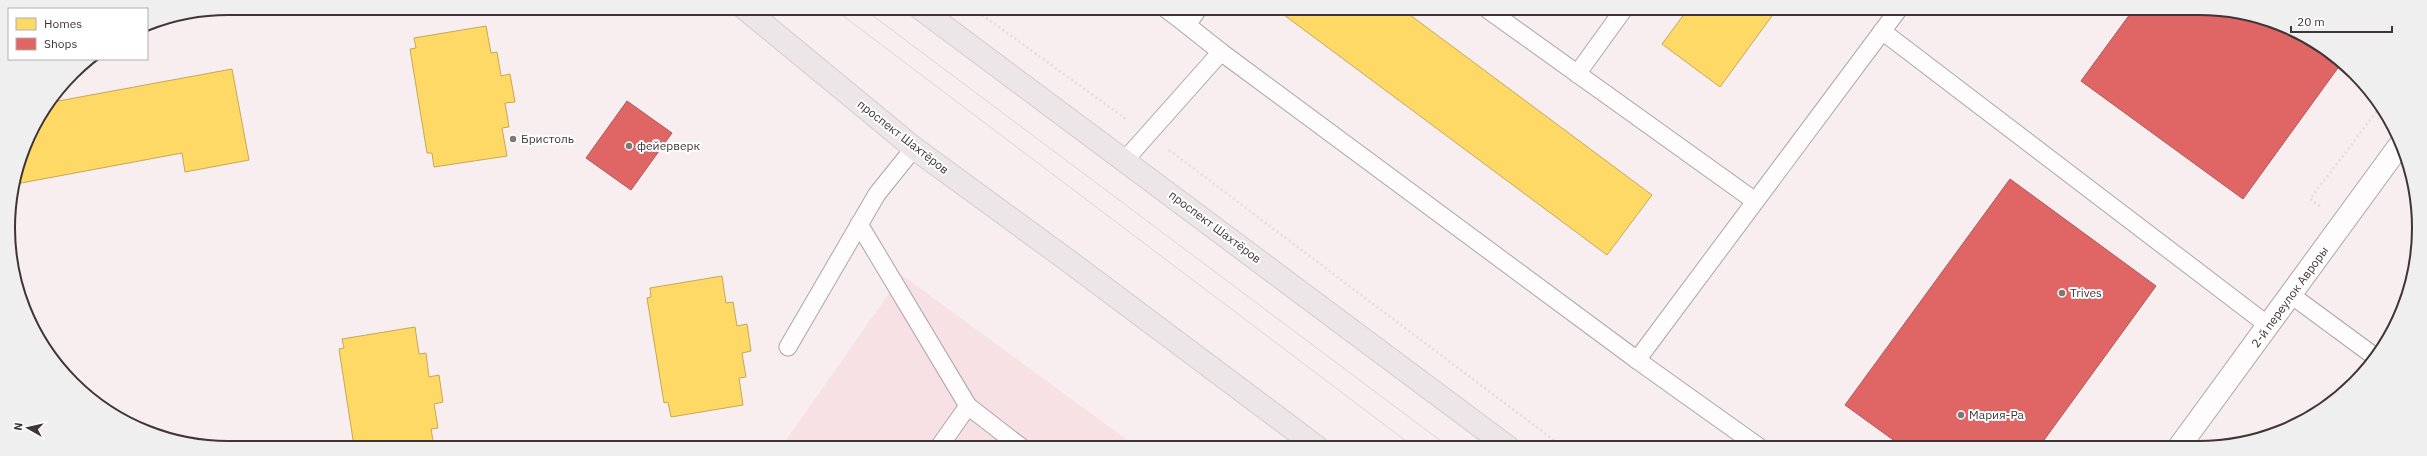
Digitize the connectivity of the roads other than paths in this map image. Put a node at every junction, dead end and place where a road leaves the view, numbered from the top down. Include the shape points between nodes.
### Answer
1 (752, 15) edge
2 (928, 15) edge
3 (1174, 15) edge
4 (1194, 15) edge
5 (1495, 15) edge
6 (1620, 15) edge
7 (1894, 15) edge
8 (1187, 24) junction
9 (1882, 31) junction
10 (1221, 52) junction
11 (1577, 74) junction
12 (914, 148) junction
13 (2397, 149) edge
14 (1125, 160) junction
15 (1755, 201) junction
16 (859, 224) junction
17 (2291, 295) junction
18 (2269, 326) junction
19 (788, 347) dead end
20 (2371, 354) edge
21 (1637, 360) junction
22 (968, 406) junction
23 (943, 441) edge
24 (1013, 441) edge
25 (1309, 441) edge
26 (1500, 441) edge
27 (1751, 441) edge
28 (2184, 441) edge

1 - 12 main road, проспект Шахтёров
2 - 14 main road, проспект Шахтёров
3 - 8 lane
4 - 8 lane
5 - 11 lane
6 - 11 lane
7 - 9 lane
8 - 10 lane
9 - 15 lane
9 - 18 lane
10 - 14 lane
10 - 21 lane
11 - 15 lane
12 - 16 lane via 877,194
12 - 25 main road, проспект Шахтёров
13 - 17 street, 2-й переулок Авроры
14 - 26 main road, проспект Шахтёров
15 - 21 lane
16 - 19 lane
16 - 22 lane
17 - 18 street, 2-й переулок Авроры
17 - 20 lane
18 - 28 street, 2-й переулок Авроры
21 - 27 lane
22 - 23 lane
22 - 24 lane

